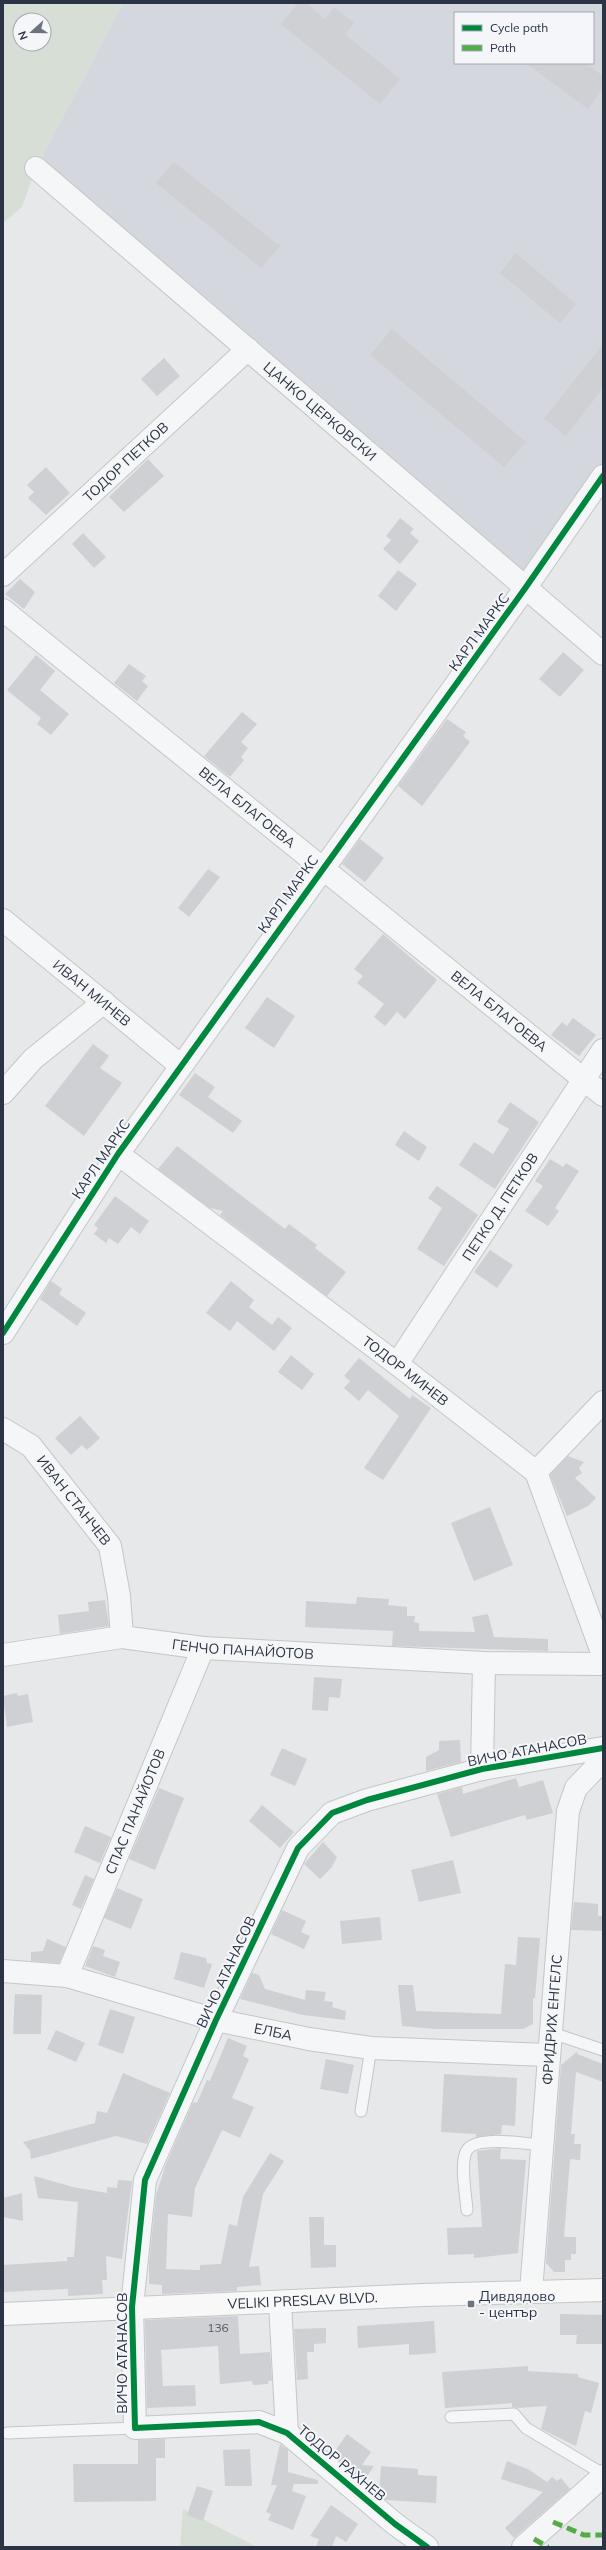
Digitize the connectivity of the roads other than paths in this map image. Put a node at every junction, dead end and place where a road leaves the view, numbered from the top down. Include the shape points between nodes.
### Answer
1 (36, 168) dead end
2 (248, 349) junction
3 (603, 476) edge
4 (3, 575) edge
5 (526, 587) junction
6 (3, 610) edge
7 (603, 654) edge
8 (321, 869) junction
9 (3, 920) edge
10 (104, 1002) junction
11 (603, 1050) edge
12 (180, 1066) junction
13 (584, 1080) junction
14 (3, 1093) edge
15 (603, 1095) edge
16 (118, 1154) junction
17 (3, 1333) edge
18 (397, 1364) junction
19 (603, 1402) edge
20 (3, 1429) edge
21 (536, 1472) junction
22 (122, 1637) junction
23 (203, 1648) junction
24 (3, 1655) edge
25 (603, 1655) edge
26 (484, 1663) junction
27 (603, 1664) edge
28 (603, 1748) edge
29 (603, 1760) edge
30 (482, 1769) junction
31 (3, 1971) edge
32 (67, 1976) junction
33 (216, 2020) junction
34 (549, 2045) junction
35 (371, 2048) junction
36 (603, 2050) edge
37 (361, 2111) dead end
38 (542, 2145) junction
39 (467, 2210) dead end
40 (603, 2290) edge
41 (531, 2292) junction
42 (280, 2303) junction
43 (132, 2307) junction
44 (3, 2314) edge
45 (450, 2417) dead end
46 (135, 2428) junction
47 (287, 2432) junction
48 (7, 2433) dead end
49 (603, 2475) edge
50 (427, 2547) edge
51 (523, 2547) edge

1 - 2 street, ЦАНКО ЦЕРКОВСКИ
2 - 4 street, ТОДОР ПЕТКОВ
2 - 5 street, ЦАНКО ЦЕРКОВСКИ
3 - 5 street, КАРЛ МАРКС
5 - 7 street, ЦАНКО ЦЕРКОВСКИ
5 - 8 street, КАРЛ МАРКС
6 - 8 street, ВЕЛА БЛАГОЕВА
8 - 12 street, КАРЛ МАРКС
8 - 13 street, ВЕЛА БЛАГОЕВА
9 - 10 street, ИВАН МИНЕВ
10 - 12 street, ИВАН МИНЕВ
10 - 14 street via 33,1059
11 - 13 street, ПЕТКО Д. ПЕТКОВ
12 - 16 street, КАРЛ МАРКС
13 - 15 street, ВЕЛА БЛАГОЕВА
13 - 18 street, ПЕТКО Д. ПЕТКОВ
16 - 17 street, КАРЛ МАРКС
16 - 18 street, ТОДОР МИНЕВ
18 - 21 street, ТОДОР МИНЕВ
19 - 21 street
20 - 22 street, ИВАН СТАНЧЕВ via 31,1446 110,1546
21 - 25 street
22 - 23 street, ГЕНЧО ПАНАЙОТОВ
22 - 24 street, ГЕНЧО ПАНАЙОТОВ
23 - 26 street, ГЕНЧО ПАНАЙОТОВ
23 - 32 street, СПАС ПАНАЙОТОВ
26 - 27 street, ГЕНЧО ПАНАЙОТОВ
26 - 30 street
28 - 30 street, ВИЧО АТАНАСОВ
29 - 34 street, ФРИДРИХ ЕНГЕЛС via 576,1788 568,1811
30 - 33 street, ВИЧО АТАНАСОВ via 367,1800 332,1813 298,1848
31 - 32 street, ЕЛБА
32 - 33 street, ЕЛБА
33 - 35 street, ЕЛБА via 309,2040
33 - 43 street, ВИЧО АТАНАСОВ via 145,2180
34 - 35 street, ЕЛБА
34 - 36 lane, ЕЛБА via 561,2036
34 - 38 street, ФРИДРИХ ЕНГЕЛС
35 - 37 lane
38 - 39 lane via 486,2141 473,2144 466,2151 464,2164
38 - 41 street, ФРИДРИХ ЕНГЕЛС
40 - 41 main road, VELIKI PRESLAV BLVD.
41 - 42 main road, VELIKI PRESLAV BLVD.
42 - 43 main road, VELIKI PRESLAV BLVD.
42 - 47 street
43 - 44 main road, VELIKI PRESLAV BLVD.
43 - 46 street, ВИЧО АТАНАСОВ
45 - 49 lane via 514,2414 526,2428
46 - 47 street, ТОДОР РАХНЕВ via 259,2422
46 - 48 lane
47 - 50 street, ТОДОР РАХНЕВ via 395,2524
49 - 51 street

